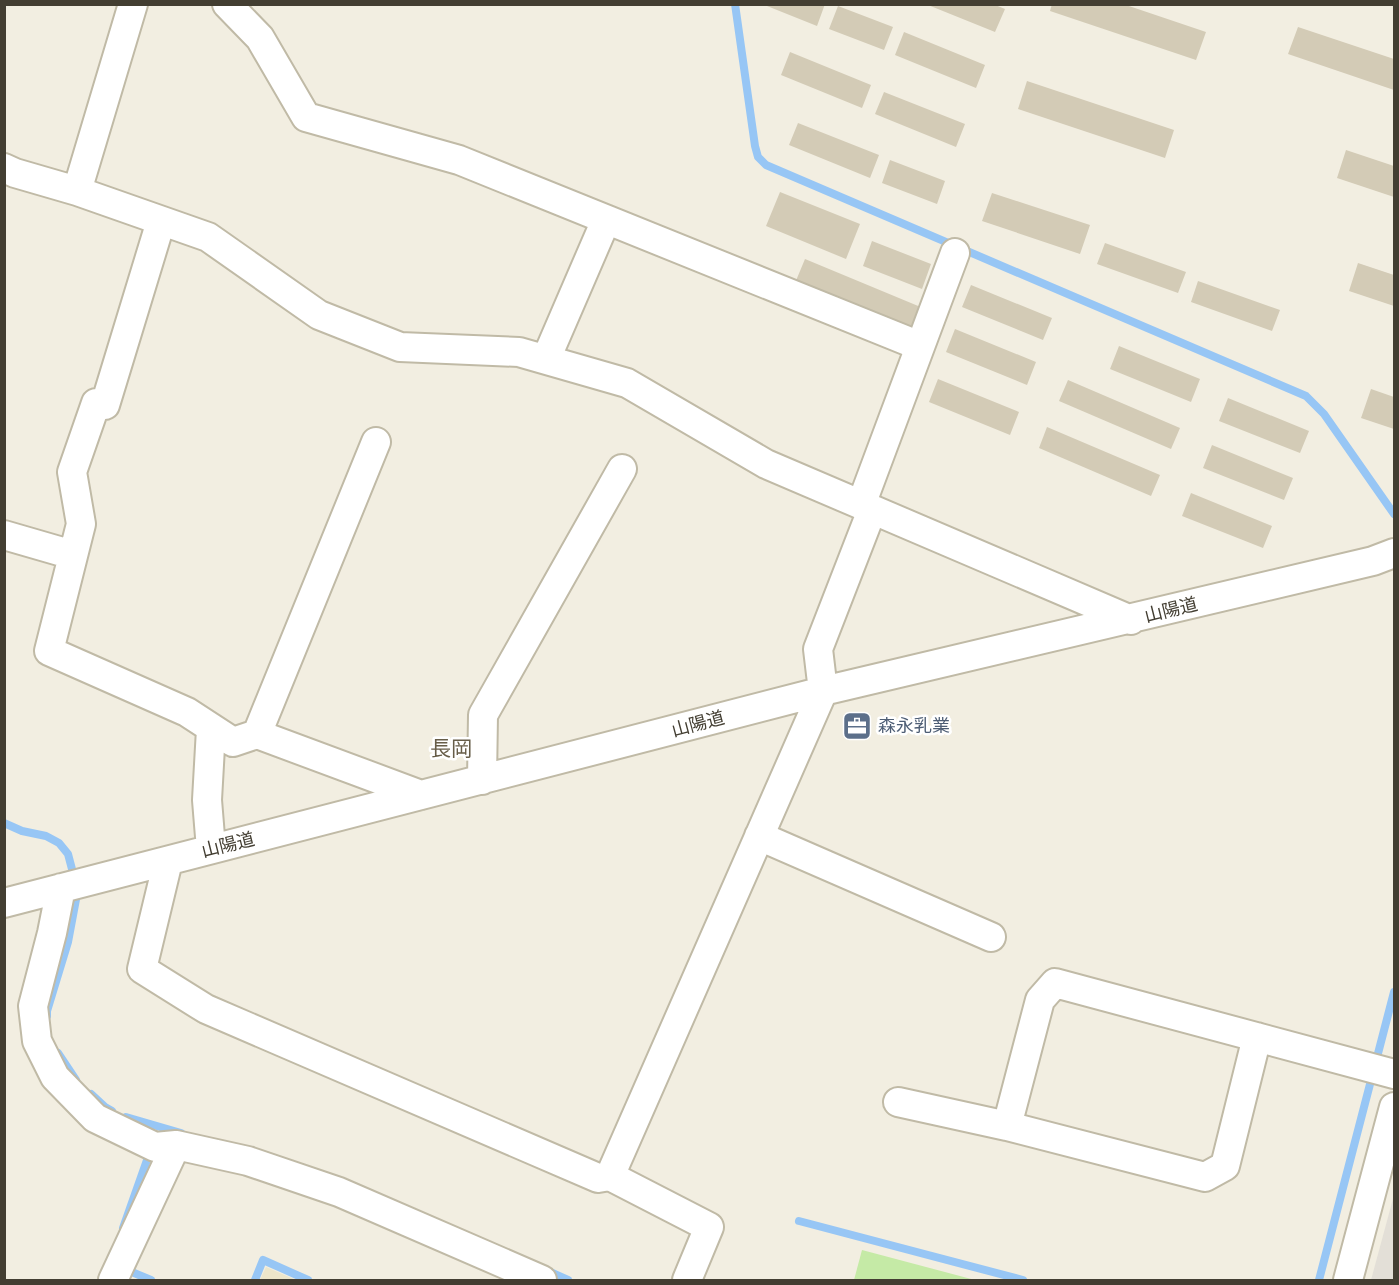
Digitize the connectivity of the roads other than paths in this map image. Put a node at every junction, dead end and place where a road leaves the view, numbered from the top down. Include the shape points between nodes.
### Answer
1 (133, 4) edge
2 (227, 4) edge
3 (4, 168) edge
4 (77, 191) junction
5 (606, 219) junction
6 (161, 221) junction
7 (956, 253) dead end
8 (920, 346) junction
9 (546, 360) junction
10 (376, 442) dead end
11 (622, 469) dead end
12 (867, 508) junction
13 (4, 535) edge
14 (1395, 553) edge
15 (73, 555) junction
16 (1131, 620) junction
17 (823, 691) junction
18 (211, 729) junction
19 (257, 734) junction
20 (482, 780) junction
21 (421, 795) junction
22 (759, 836) junction
23 (211, 849) junction
24 (168, 861) junction
25 (61, 888) junction
26 (4, 903) edge
27 (991, 937) dead end
28 (1257, 1037) junction
29 (1382, 1070) edge
30 (898, 1102) dead end
31 (1395, 1107) edge
32 (1007, 1126) junction
33 (176, 1145) junction
34 (610, 1176) junction
35 (113, 1281) edge
36 (542, 1281) edge
37 (687, 1281) edge
38 (1348, 1281) edge

1 - 4 street
2 - 5 street via 260,38 306,117 459,160
3 - 4 street
4 - 6 street
5 - 8 street
5 - 9 street
6 - 9 street via 208,237 319,315 400,348 519,352
6 - 15 street via 105,405 96,404 72,472 81,524
7 - 8 street
8 - 12 street
9 - 12 street via 627,382 765,464
10 - 19 street
11 - 20 street via 483,715
12 - 16 street
12 - 17 street via 818,649
13 - 15 street
14 - 16 street, 山陽道
15 - 18 street via 49,651 187,712
16 - 17 street, 山陽道
17 - 20 street, 山陽道
17 - 22 street
18 - 19 street via 233,742
18 - 23 street via 207,800
19 - 21 street
20 - 21 street, 山陽道
21 - 23 street, 山陽道
22 - 27 street
22 - 34 street
23 - 24 street, 山陽道
24 - 25 street, 山陽道
24 - 34 street via 142,969 217,1014 598,1178
25 - 26 street, 山陽道
25 - 33 street via 33,1006 37,1041 55,1077 96,1118 155,1147
28 - 29 street
28 - 32 street via 1226,1166 1205,1177
28 - 32 street via 1055,983 1040,1000
30 - 32 street
31 - 38 street
33 - 35 street
33 - 36 street via 248,1161 339,1192
34 - 37 street via 709,1227

